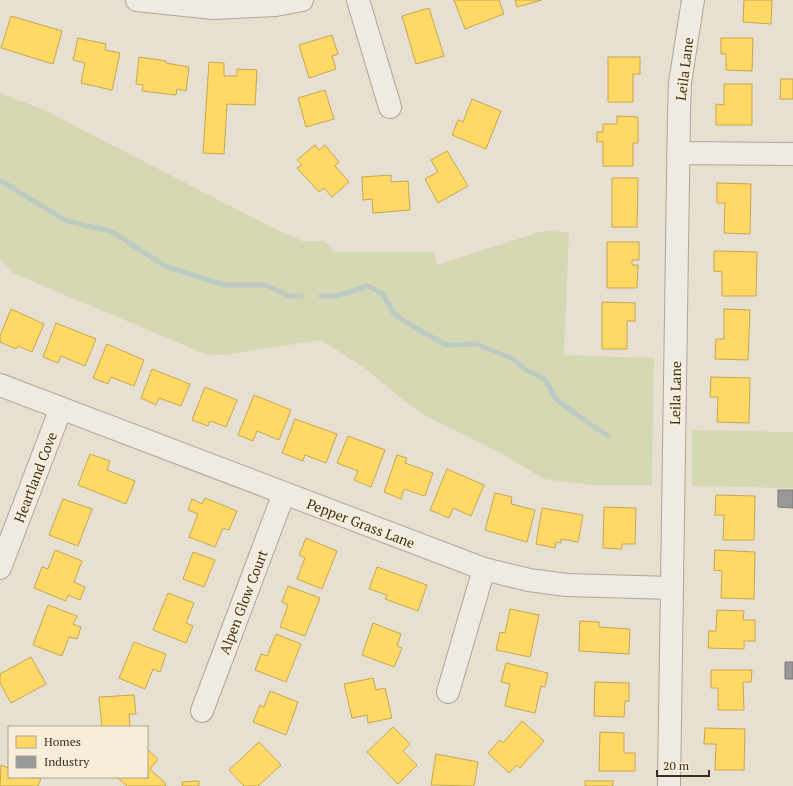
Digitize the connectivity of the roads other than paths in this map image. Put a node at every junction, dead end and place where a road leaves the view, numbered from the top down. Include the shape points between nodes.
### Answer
1 (137, 0) edge
2 (302, 0) edge
3 (358, 0) edge
4 (693, 0) edge
5 (390, 106) dead end
6 (678, 153) junction
7 (793, 154) edge
8 (0, 385) edge
9 (61, 408) junction
10 (284, 493) junction
11 (0, 568) edge
12 (484, 569) junction
13 (672, 588) junction
14 (448, 692) dead end
15 (202, 711) dead end
16 (669, 786) edge

1 - 2 street via 213,8 276,5
3 - 5 street
4 - 6 street, Leila Lane via 680,83
6 - 7 street
6 - 13 street, Leila Lane
8 - 9 street, Pepper Grass Lane
9 - 10 street, Pepper Grass Lane
9 - 11 street, Heartland Cove
10 - 12 street, Pepper Grass Lane
10 - 15 street, Alpen Glow Court
12 - 13 street, Pepper Grass Lane via 567,586
12 - 14 street
13 - 16 street, Leila Lane

